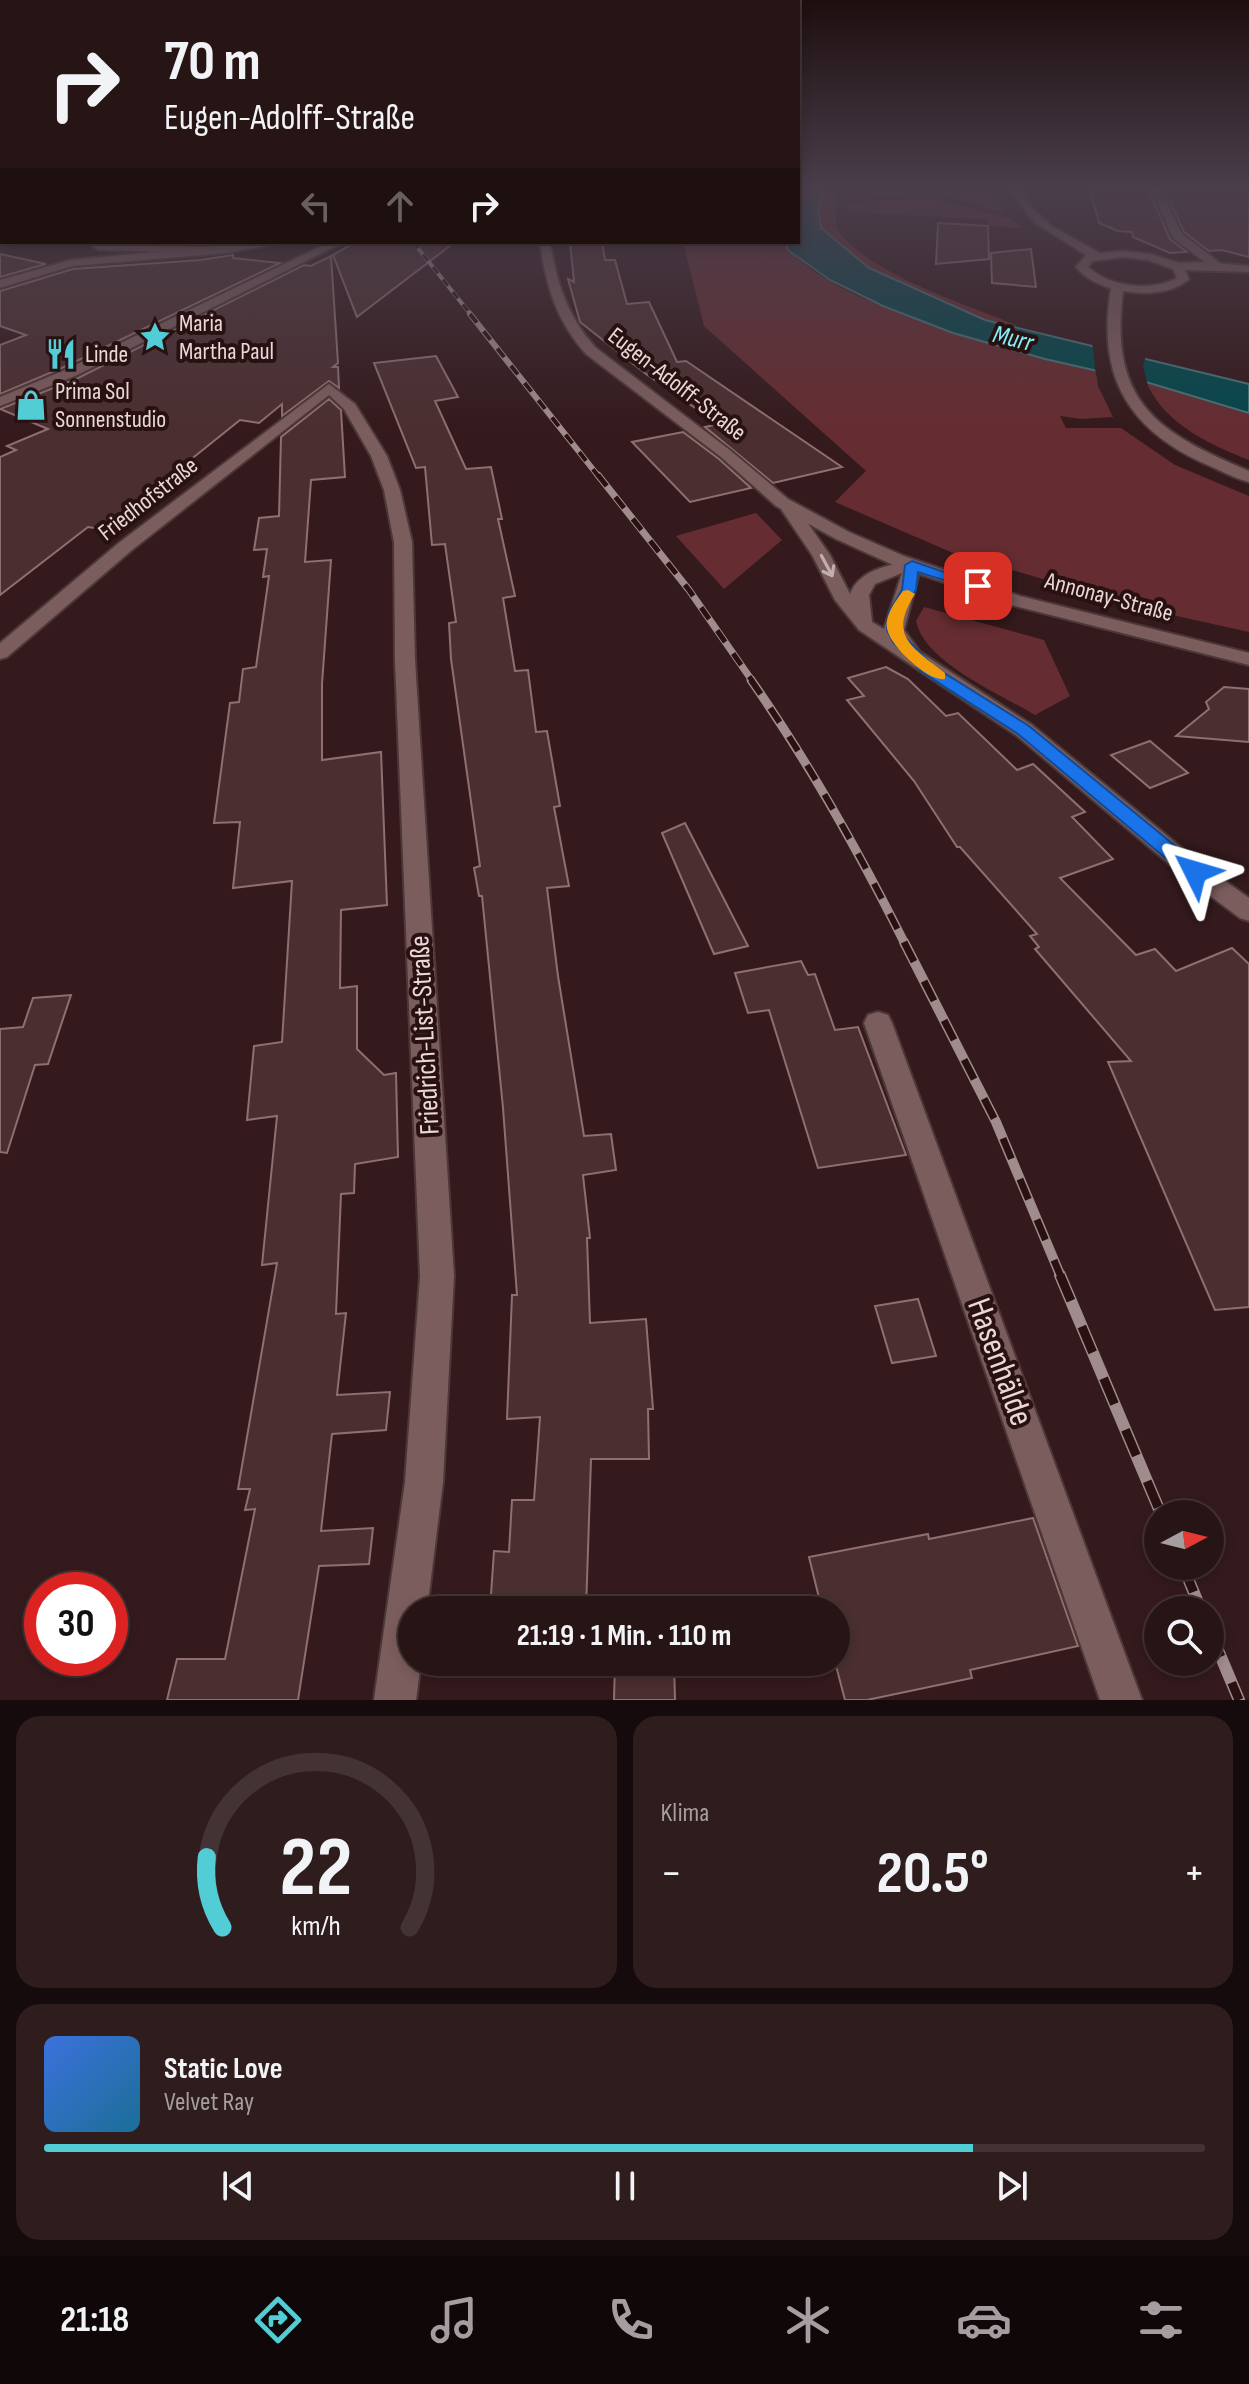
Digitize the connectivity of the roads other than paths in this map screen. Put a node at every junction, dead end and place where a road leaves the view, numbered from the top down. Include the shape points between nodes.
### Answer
1 (53, 268) edge
2 (282, 268) edge
3 (550, 268) edge
4 (1084, 268) edge
5 (1179, 268) edge
6 (0, 284) edge
7 (1118, 285) junction
8 (329, 388) joint
9 (0, 402) edge
10 (1249, 477) edge
11 (787, 506) junction
12 (912, 565) junction
13 (866, 626) junction
14 (0, 653) edge
15 (1249, 659) edge
16 (927, 669) junction
17 (1249, 911) edge
18 (878, 1023) dead end
19 (395, 1700) edge
20 (1121, 1700) edge

1 - 6 street
2 - 9 street
3 - 11 street, Eugen-Adolff-Straße via 558,306 591,351
4 - 7 street
5 - 7 street via 1183,279 1174,284
7 - 10 street via 1113,317 1124,391 1145,419 1180,444
8 - 14 street, Friedhofstraße via 126,546
8 - 19 street, Friedrich-List-Straße via 350,407 379,456 403,542 437,1276 424,1482
11 - 12 street, Eugen-Adolff-Straße
11 -> 13 street, Eugen-Adolff-Straße via 844,600
12 - 13 street via 874,575 861,588 857,604
12 - 15 street, Annonay-Straße via 1086,620
12 - 16 street, Eugen-Adolff-Straße via 894,630
13 - 16 street, Eugen-Adolff-Straße
16 - 17 street, Eugen-Adolff-Straße via 1024,730
18 - 20 street, Hasenhälde

